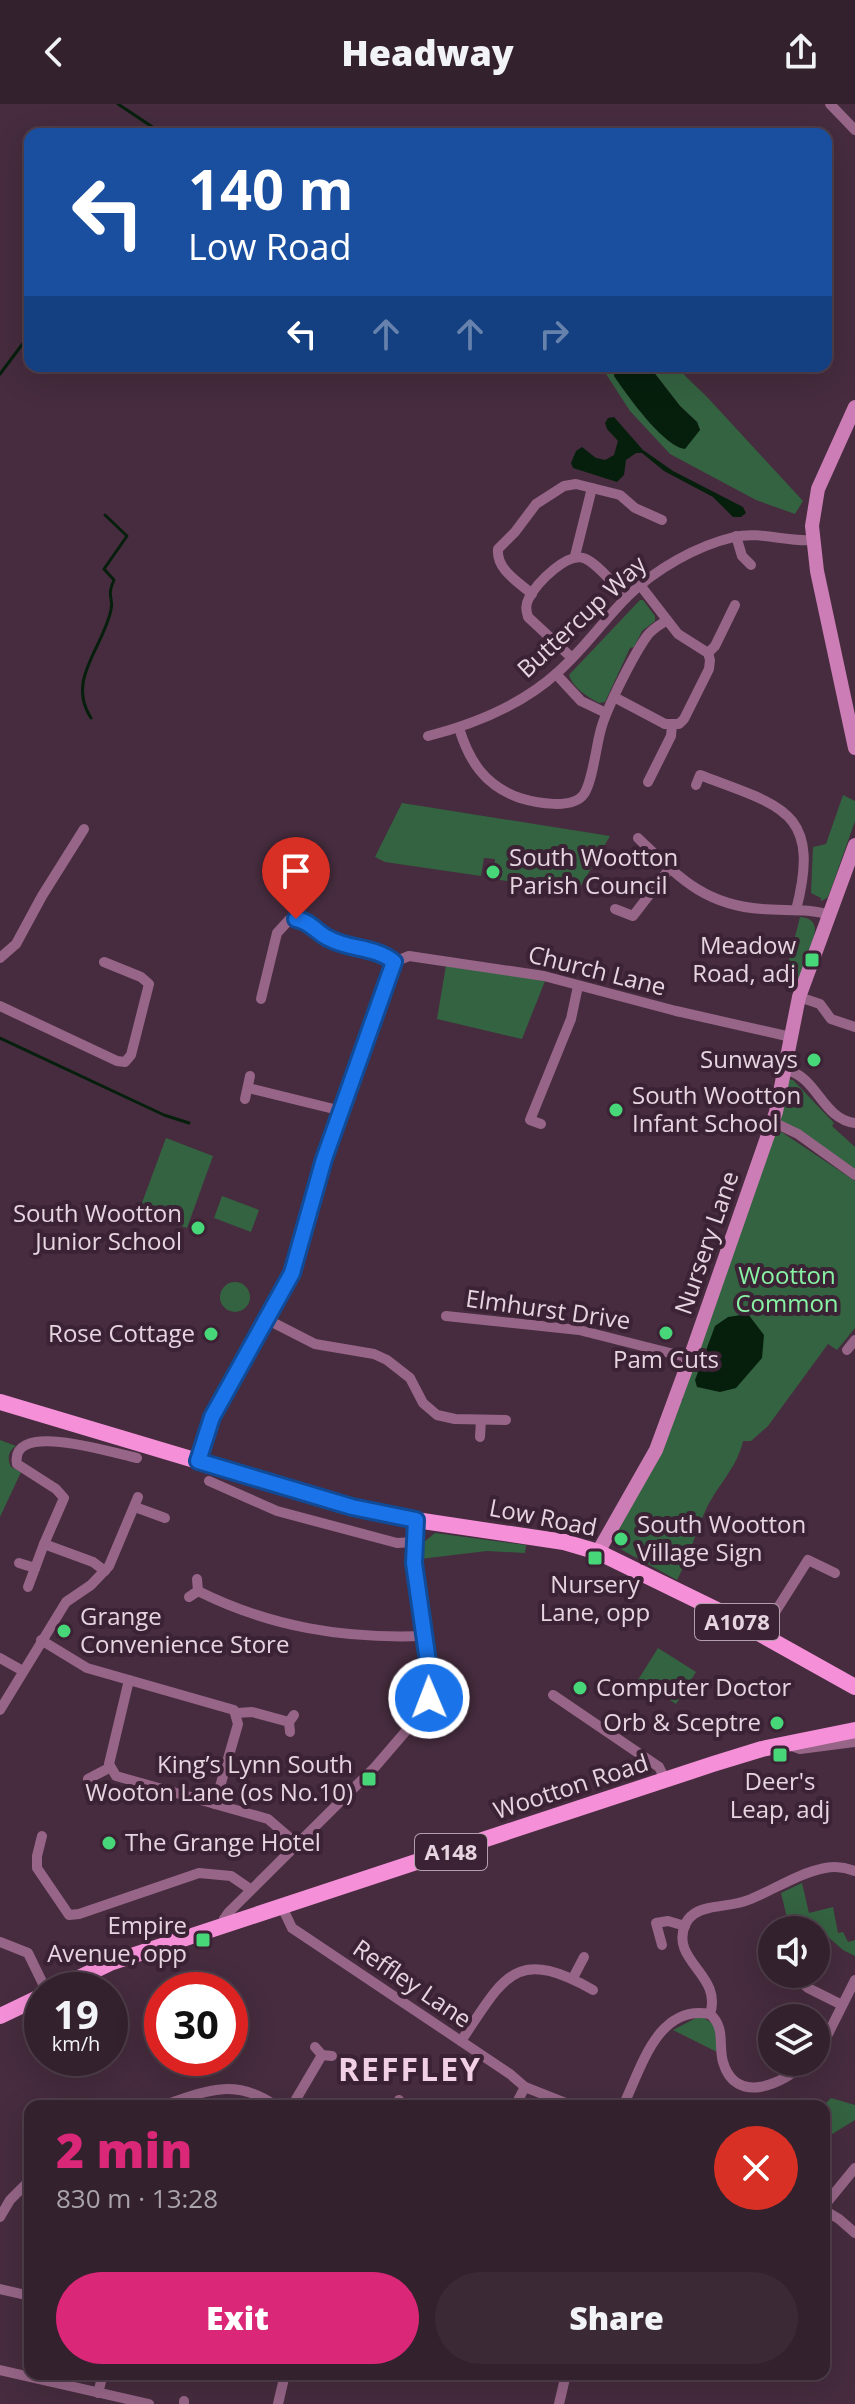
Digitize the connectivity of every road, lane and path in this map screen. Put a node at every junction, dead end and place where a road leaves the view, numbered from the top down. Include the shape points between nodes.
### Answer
1 (830, 104) edge
2 (855, 130) edge
3 (855, 407) edge
4 (592, 488) junction
5 (662, 520) dead end
6 (736, 536) junction
7 (813, 540) junction
8 (575, 556) junction
9 (751, 565) dead end
10 (640, 585) junction
11 (532, 594) junction
12 (626, 598) junction
13 (735, 605) dead end
14 (666, 621) junction
15 (708, 653) junction
16 (572, 658) junction
17 (556, 674) junction
18 (614, 697) junction
19 (606, 713) junction
20 (672, 725) junction
21 (459, 728) junction
22 (428, 736) dead end
23 (855, 748) edge
24 (700, 775) dead end
25 (648, 782) dead end
26 (84, 829) dead end
27 (638, 838) dead end
28 (855, 845) edge
29 (670, 868) junction
30 (615, 909) dead end
31 (796, 910) junction
32 (830, 915) junction
33 (0, 958) edge
34 (104, 962) dead end
35 (394, 962) junction
36 (578, 986) junction
37 (799, 997) junction
38 (261, 999) dead end
39 (0, 1006) edge
40 (855, 1027) edge
41 (791, 1037) junction
42 (786, 1070) junction
43 (247, 1088) dead end
44 (342, 1111) junction
45 (531, 1120) dead end
46 (773, 1122) junction
47 (855, 1123) edge
48 (855, 1175) edge
49 (446, 1316) dead end
50 (268, 1320) junction
51 (855, 1340) edge
52 (847, 1350) dead end
53 (690, 1358) junction
54 (0, 1402) edge
55 (481, 1420) junction
56 (506, 1420) dead end
57 (480, 1437) dead end
58 (137, 1458) dead end
59 (198, 1461) junction
60 (215, 1482) dead end
61 (165, 1518) dead end
62 (416, 1520) junction
63 (414, 1542) junction
64 (44, 1544) junction
65 (598, 1552) junction
66 (19, 1563) dead end
67 (35, 1568) junction
68 (105, 1571) junction
69 (835, 1573) dead end
70 (28, 1587) dead end
71 (194, 1589) dead end
72 (424, 1636) junction
73 (760, 1636) junction
74 (41, 1640) junction
75 (0, 1658) edge
76 (23, 1671) junction
77 (129, 1680) junction
78 (855, 1687) edge
79 (553, 1695) dead end
80 (0, 1710) edge
81 (237, 1713) junction
82 (291, 1723) dead end
83 (854, 1732) edge
84 (109, 1768) junction
85 (88, 1779) dead end
86 (666, 1781) junction
87 (215, 1804) junction
88 (42, 1836) dead end
89 (297, 1844) junction
90 (179, 1863) dead end
91 (855, 1871) edge
92 (185, 1877) junction
93 (250, 1889) junction
94 (241, 1899) junction
95 (282, 1907) junction
96 (243, 1919) junction
97 (225, 1925) junction
98 (685, 1926) junction
99 (0, 1942) edge
100 (662, 1945) dead end
101 (584, 1957) dead end
102 (37, 1972) edge
103 (91, 1972) edge
104 (573, 1978) junction
105 (855, 1980) edge
106 (808, 1988) edge
107 (593, 1990) dead end
108 (24, 2005) edge
109 (842, 2005) junction
110 (710, 2014) junction
111 (0, 2016) edge
112 (830, 2030) edge
113 (461, 2041) junction
114 (323, 2052) dead end
115 (788, 2076) edge
116 (525, 2087) junction
117 (181, 2100) edge
118 (265, 2100) edge
119 (295, 2100) edge
120 (518, 2100) edge
121 (558, 2100) edge
122 (626, 2100) edge
123 (855, 2168) edge
124 (24, 2186) edge
125 (830, 2200) edge
126 (830, 2212) edge
127 (0, 2217) edge
128 (855, 2233) edge
129 (0, 2289) edge
130 (24, 2295) edge
131 (0, 2370) edge
132 (24, 2376) edge
133 (43, 2380) edge
134 (101, 2380) edge
135 (284, 2380) edge
136 (565, 2380) edge
137 (98, 2393) junction
138 (149, 2404) edge
139 (278, 2404) edge
140 (559, 2404) edge

1 - 2 street
3 - 7 street via 818,489
4 - 5 street via 620,495
4 - 8 street
4 - 11 street via 564,486 536,504 498,549 501,567
6 - 7 street, Buttercup Way
6 - 9 street
6 - 10 street, Buttercup Way via 671,564
7 - 23 street
8 - 11 street
8 - 12 street via 587,560
10 - 12 street, Buttercup Way
10 - 14 street
11 - 16 street via 528,617
12 - 16 street, Buttercup Way
13 - 15 street
14 - 15 street
14 - 18 street via 646,637
15 - 20 street via 709,669 684,719
16 - 17 street, Buttercup Way
17 - 19 street via 581,701
17 - 21 street, Buttercup Way
18 - 19 street
18 - 20 street
19 - 21 street via 584,794 567,803 523,799 487,780 474,765
20 - 25 street
21 - 22 street, Buttercup Way
24 - 31 street via 770,804 796,825 805,866
26 - 33 street via 16,944
27 - 29 street
28 - 32 street, Nursery Lane
29 - 30 street via 632,920
29 - 31 street via 726,904
31 - 32 street
32 - 37 street, Nursery Lane
34 - 39 street via 149,984 125,1062
35 - 36 street, Church Lane via 423,957
35 - 38 street via 379,952 327,938 302,920 289,920 277,933
35 - 44 street
36 - 41 street, Church Lane
36 - 45 street via 571,1019
37 - 40 street via 820,1004 831,1019
37 - 41 street, Nursery Lane
41 - 42 street, Nursery Lane
42 - 46 street, Nursery Lane
42 - 47 street via 800,1075 840,1119
43 - 44 street
44 - 50 street via 295,1265
46 - 48 street
46 - 53 street, Nursery Lane
49 - 53 street, Elmhurst Drive via 579,1330
50 - 55 street via 311,1342 381,1357 410,1378 423,1403 437,1415
50 - 59 street via 212,1417
51 - 52 street
53 - 65 street, Nursery Lane via 656,1450
54 - 59 main road, A1078
55 - 56 street
55 - 57 street
58 - 64 street via 55,1441 34,1441 21,1448 17,1464 64,1498
59 - 62 main road, Low Road / A1078 via 339,1504
60 - 63 street via 278,1508 349,1524 397,1543
61 - 68 street via 136,1502
62 - 63 street
62 - 65 main road, Low Road / A1078
63 - 72 street
64 - 67 street
64 - 68 street
65 - 73 main road, Low Road / A1078
66 - 67 street
67 - 70 street
68 - 74 street via 66,1602
69 - 73 street via 808,1560
71 - 72 street via 247,1613 303,1628 361,1636
72 - 89 street via 431,1682 424,1710
73 - 78 main road, Low Road / A1078
74 - 76 street
74 - 77 street via 87,1668
75 - 76 street
76 - 80 street
77 - 81 street
77 - 84 street
79 - 86 street via 659,1767
81 - 82 street
81 - 87 street
83 - 86 main road, Wootton Road / A148 via 762,1749
84 - 85 street
84 - 87 street via 121,1778
86 - 95 main road, Wootton Road / A148
87 - 89 street via 268,1819
88 - 92 street via 37,1868 68,1921
89 - 93 street
90 - 92 street
91 - 98 street via 816,1870 742,1903 699,1911
92 - 93 street via 218,1874
93 - 94 street
94 - 96 street
94 - 97 street
95 - 96 main road, Wootton Road / A148
95 - 113 street, Reffley Lane via 292,1928
96 - 97 main road, Wootton Road / A148
97 - 103 main road, Wootton Road / A148
98 - 100 street via 655,1919
98 - 110 street via 685,1950 714,1996
99 - 102 street via 28,1953
101 - 104 street
104 - 107 street
104 - 113 street via 544,1969 511,1976
105 - 109 street
106 - 109 street
108 - 111 main road
109 - 112 street
110 - 115 street via 718,2021 723,2065 740,2083 758,2088
110 - 122 street via 684,2016 664,2027
113 - 116 street, Reffley Lane
114 - 119 street
116 - 120 street
116 - 121 street, Reffley Lane
117 - 118 street via 219,2088
123 - 125 street
124 - 127 street
126 - 128 street
129 - 130 street
131 - 132 street
133 - 137 street
134 - 137 street
135 - 139 street
136 - 140 street
137 - 138 street

